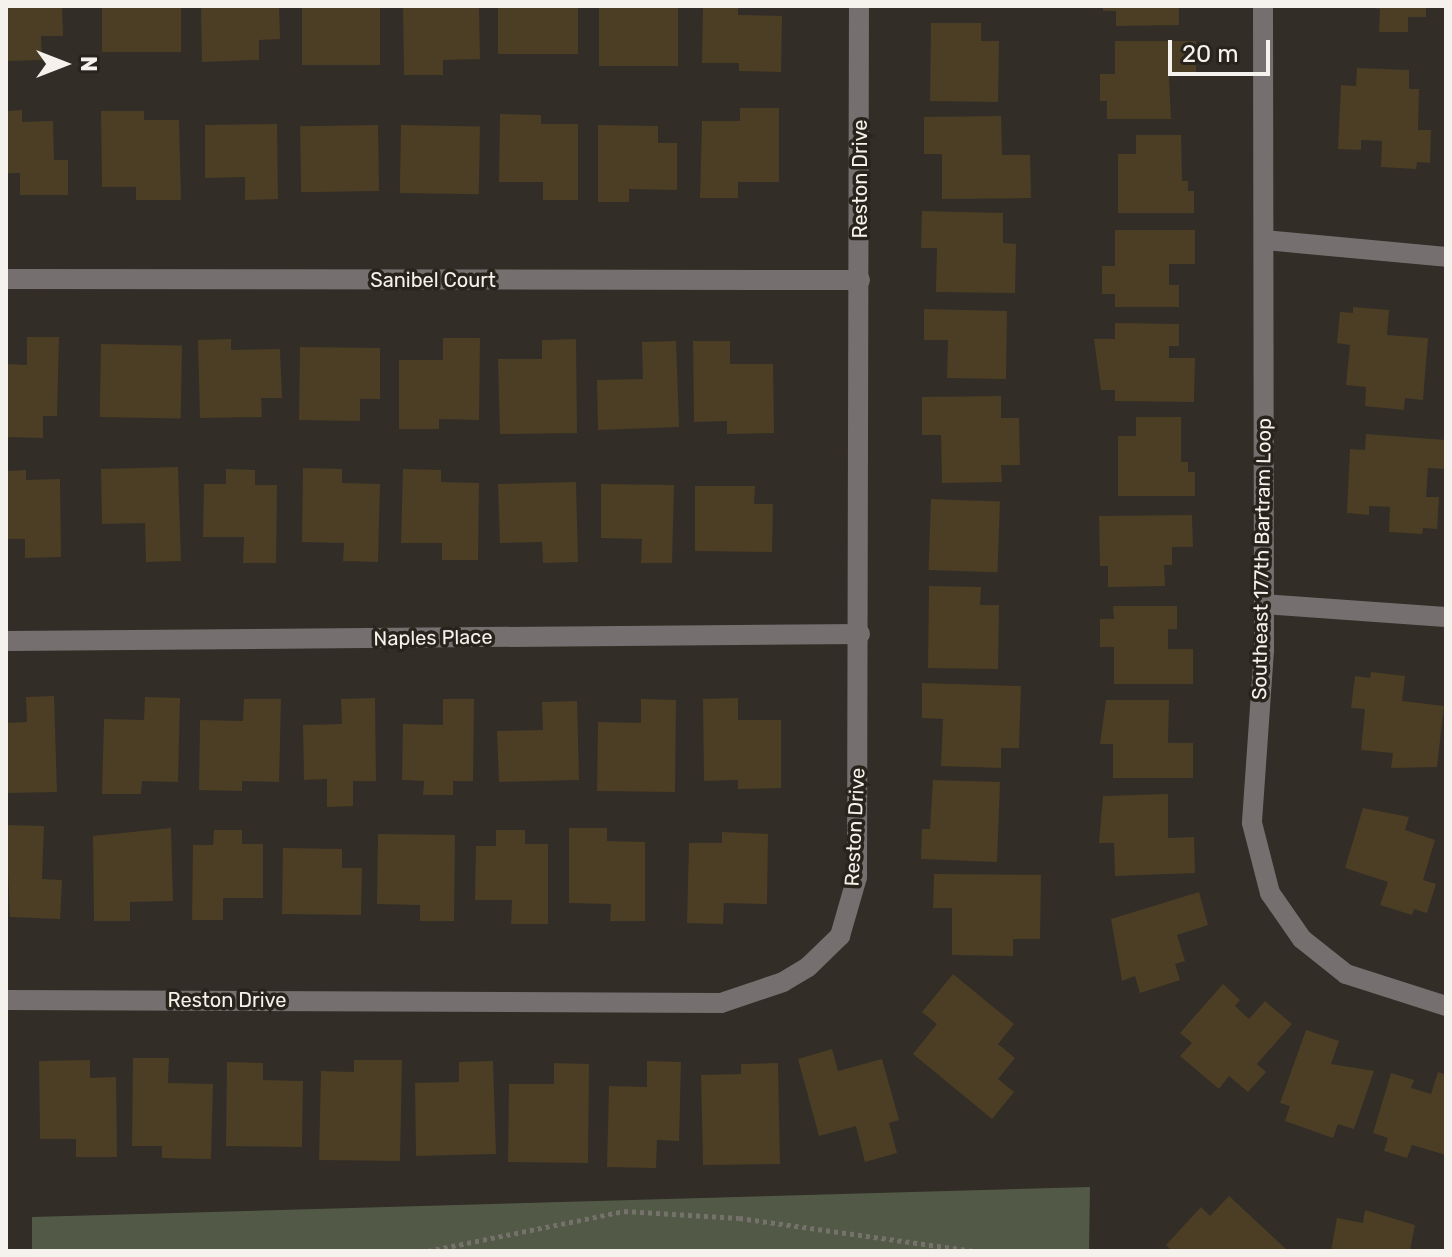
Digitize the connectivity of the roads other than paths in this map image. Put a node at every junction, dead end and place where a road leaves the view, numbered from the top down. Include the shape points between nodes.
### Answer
1 (859, 6) edge
2 (1263, 6) edge
3 (1264, 240) junction
4 (1446, 257) edge
5 (6, 279) edge
6 (860, 280) junction
7 (1264, 604) junction
8 (1446, 617) edge
9 (860, 634) junction
10 (6, 641) edge
11 (6, 1000) edge
12 (1446, 1006) edge

1 - 6 street, Reston Drive
2 - 3 street, Southeast 177th Bartram Loop
3 - 4 street
3 - 7 street, Southeast 177th Bartram Loop
5 - 6 street, Sanibel Court
6 - 9 street, Reston Drive
7 - 8 street
7 - 12 street, Southeast 177th Bartram Loop via 1252,823 1270,893 1302,939 1346,974
9 - 10 street, Naples Place
9 - 11 street, Reston Drive via 857,877 840,936 808,967 783,982 721,1003

